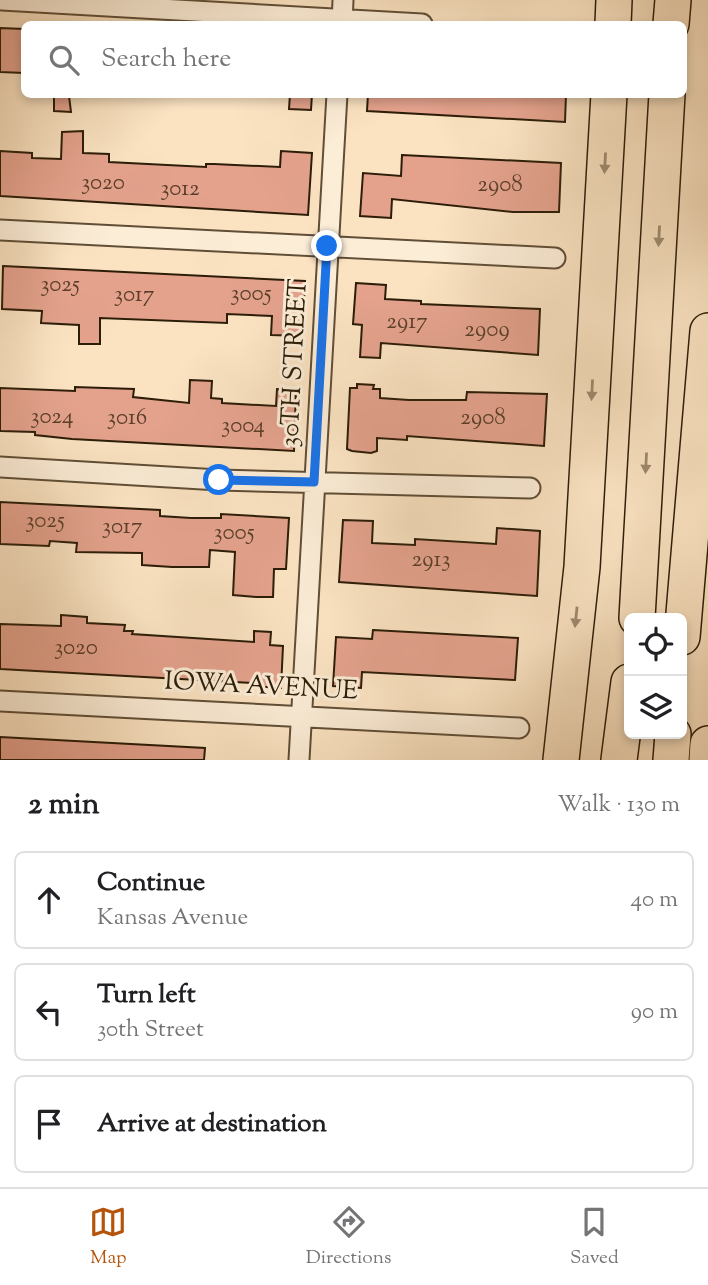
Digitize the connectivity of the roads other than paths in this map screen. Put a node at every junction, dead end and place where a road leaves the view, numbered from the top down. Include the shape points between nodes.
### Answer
1 (2, 0) edge
2 (614, 0) edge
3 (673, 0) edge
4 (342, 14) edge
5 (398, 21) edge
6 (613, 21) edge
7 (671, 21) edge
8 (337, 98) edge
9 (609, 98) edge
10 (667, 98) edge
11 (0, 230) edge
12 (327, 246) junction
13 (555, 258) dead end
14 (708, 331) edge
15 (0, 467) edge
16 (314, 482) junction
17 (530, 488) dead end
18 (637, 613) edge
19 (684, 613) edge
20 (0, 701) edge
21 (301, 715) junction
22 (624, 721) edge
23 (519, 728) dead end
24 (631, 739) edge
25 (673, 739) edge
26 (708, 744) edge
27 (299, 760) edge
28 (561, 760) edge
29 (619, 760) edge
30 (630, 760) edge
31 (671, 760) edge
32 (707, 760) edge

1 - 4 street
2 - 6 highway
3 - 7 highway
4 - 5 street
8 - 12 street, 30TH STREET
9 -> 28 highway via 582,567
10 -> 18 highway
11 - 12 street
12 - 13 street
12 - 16 street, 30TH STREET
14 - 19 highway
15 - 16 street
16 - 17 street
16 - 21 street, 30TH STREET
20 - 21 street, IOWA AVENUE
21 - 23 street, IOWA AVENUE
21 - 27 street, 30TH STREET
22 - 29 highway
24 - 30 highway
25 - 31 highway
26 - 32 highway

